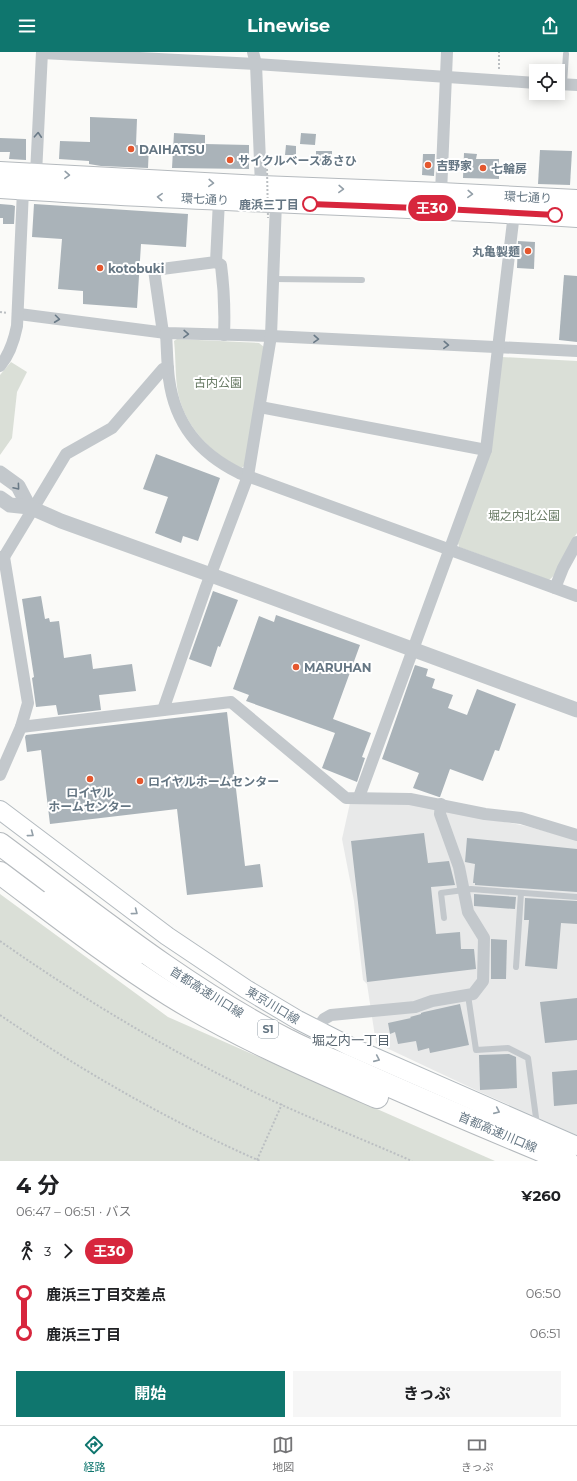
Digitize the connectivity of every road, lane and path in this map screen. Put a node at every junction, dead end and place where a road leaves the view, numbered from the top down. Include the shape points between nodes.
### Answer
1 (42, 52) edge
2 (253, 52) edge
3 (447, 52) edge
4 (500, 52) edge
5 (566, 54) dead end
6 (256, 64) junction
7 (564, 64) edge
8 (446, 77) junction
9 (498, 80) junction
10 (529, 82) edge
11 (565, 84) edge
12 (577, 85) edge
13 (0, 172) edge
14 (36, 174) junction
15 (264, 177) junction
16 (0, 188) edge
17 (23, 190) junction
18 (442, 193) junction
19 (219, 200) junction
20 (577, 200) edge
21 (272, 210) junction
22 (514, 213) junction
23 (577, 217) edge
24 (216, 262) junction
25 (273, 279) junction
26 (362, 280) dead end
27 (19, 314) junction
28 (165, 333) junction
29 (224, 335) junction
30 (271, 336) junction
31 (498, 348) junction
32 (577, 351) edge
33 (0, 366) edge
34 (168, 368) junction
35 (260, 407) junction
36 (486, 450) junction
37 (0, 473) edge
38 (248, 476) junction
39 (0, 498) edge
40 (31, 508) junction
41 (577, 542) edge
42 (450, 550) junction
43 (2, 557) edge
44 (211, 575) junction
45 (555, 588) junction
46 (577, 596) edge
47 (414, 650) junction
48 (163, 710) junction
49 (577, 710) edge
50 (21, 727) junction
51 (0, 775) edge
52 (359, 798) junction
53 (440, 804) junction
54 (0, 810) edge
55 (0, 828) edge
56 (577, 834) edge
57 (0, 844) edge
58 (0, 862) edge
59 (0, 867) edge
60 (0, 873) edge
61 (25, 880) junction
62 (464, 890) junction
63 (521, 893) junction
64 (577, 897) edge
65 (444, 918) dead end
66 (0, 941) edge
67 (119, 962) junction
68 (516, 967) dead end
69 (468, 994) junction
70 (0, 1015) edge
71 (243, 1015) junction
72 (316, 1030) junction
73 (282, 1104) junction
74 (537, 1128) junction
75 (577, 1146) edge
76 (259, 1160) edge
77 (412, 1161) edge
78 (532, 1161) edge
79 (547, 1161) edge
80 (567, 1161) edge

1 - 6 street
14 -> 1 street
2 - 6 street
3 - 8 street
4 - 9 path
5 - 7 lane
6 - 8 street
6 - 15 street
8 - 9 street
8 - 18 street
9 - 10 street
11 - 12 street
13 - 14 main road, 環七通り
14 -> 15 main road, 環七通り
15 -> 18 main road, 環七通り
15 - 21 path, bridge
16 - 17 main road, 環七通り
19 -> 17 main road, 環七通り
17 - 27 street
18 -> 20 main road, 環七通り
19 - 21 main road, 環七通り
19 - 24 street
21 - 22 main road, 環七通り
21 - 25 street
22 - 23 main road, 環七通り
22 - 31 street
24 - 28 street via 154,270
24 - 29 street via 221,265 223,276
25 - 26 lane
25 - 30 street
27 -> 28 street
27 - 33 street via 15,339
28 -> 29 street
28 - 34 street
29 - 30 street
30 -> 31 street
30 - 35 street
31 - 32 street
31 - 36 street
34 - 38 street via 178,412 196,441 210,456
34 - 40 street via 163,369 112,428 66,454
35 - 36 street
35 - 38 street
36 - 42 street
37 -> 40 street via 18,486
38 - 42 street
38 - 44 street
39 - 40 street via 10,504
40 - 43 street
40 - 44 street
41 - 45 street
42 - 45 street
42 - 47 street
43 - 50 street via 28,703
44 - 47 street
44 - 48 street
45 - 46 street
47 - 49 street
47 - 52 street
48 - 50 street
48 - 52 street via 231,702 346,798
50 - 51 street
52 - 53 street via 410,799
53 - 56 street via 485,814 520,818
53 - 62 street via 440,814 459,867
54 -> 72 main road, 東京川口線 via 167,936 246,989
55 - 71 highway
57 - 71 highway, 首都高速川口線 / S1 via 188,982
58 - 61 main road
59 - 61 street
59 - 67 highway, S1 via 94,936
60 - 67 highway, 首都高速川口線 / S1
61 - 79 main road via 182,990 268,1038 390,1095
62 - 63 lane
62 - 65 lane via 441,893
62 - 69 street via 468,912 484,938 483,981 473,994
63 - 64 lane
63 - 68 lane
66 - 73 path via 125,1023 192,1060
67 - 78 highway, 首都高速川口線 / S1 via 232,1031 292,1060
69 - 72 street via 415,1007 331,1015 324,1019
69 - 74 lane via 476,1050 508,1048 528,1058
70 - 76 path via 129,1096
71 - 80 highway, 首都高速川口線 / S1 via 288,1040 344,1066
72 -> 74 main road, 東京川口線
73 - 76 path
73 - 77 path
74 - 75 main road, 東京川口線

